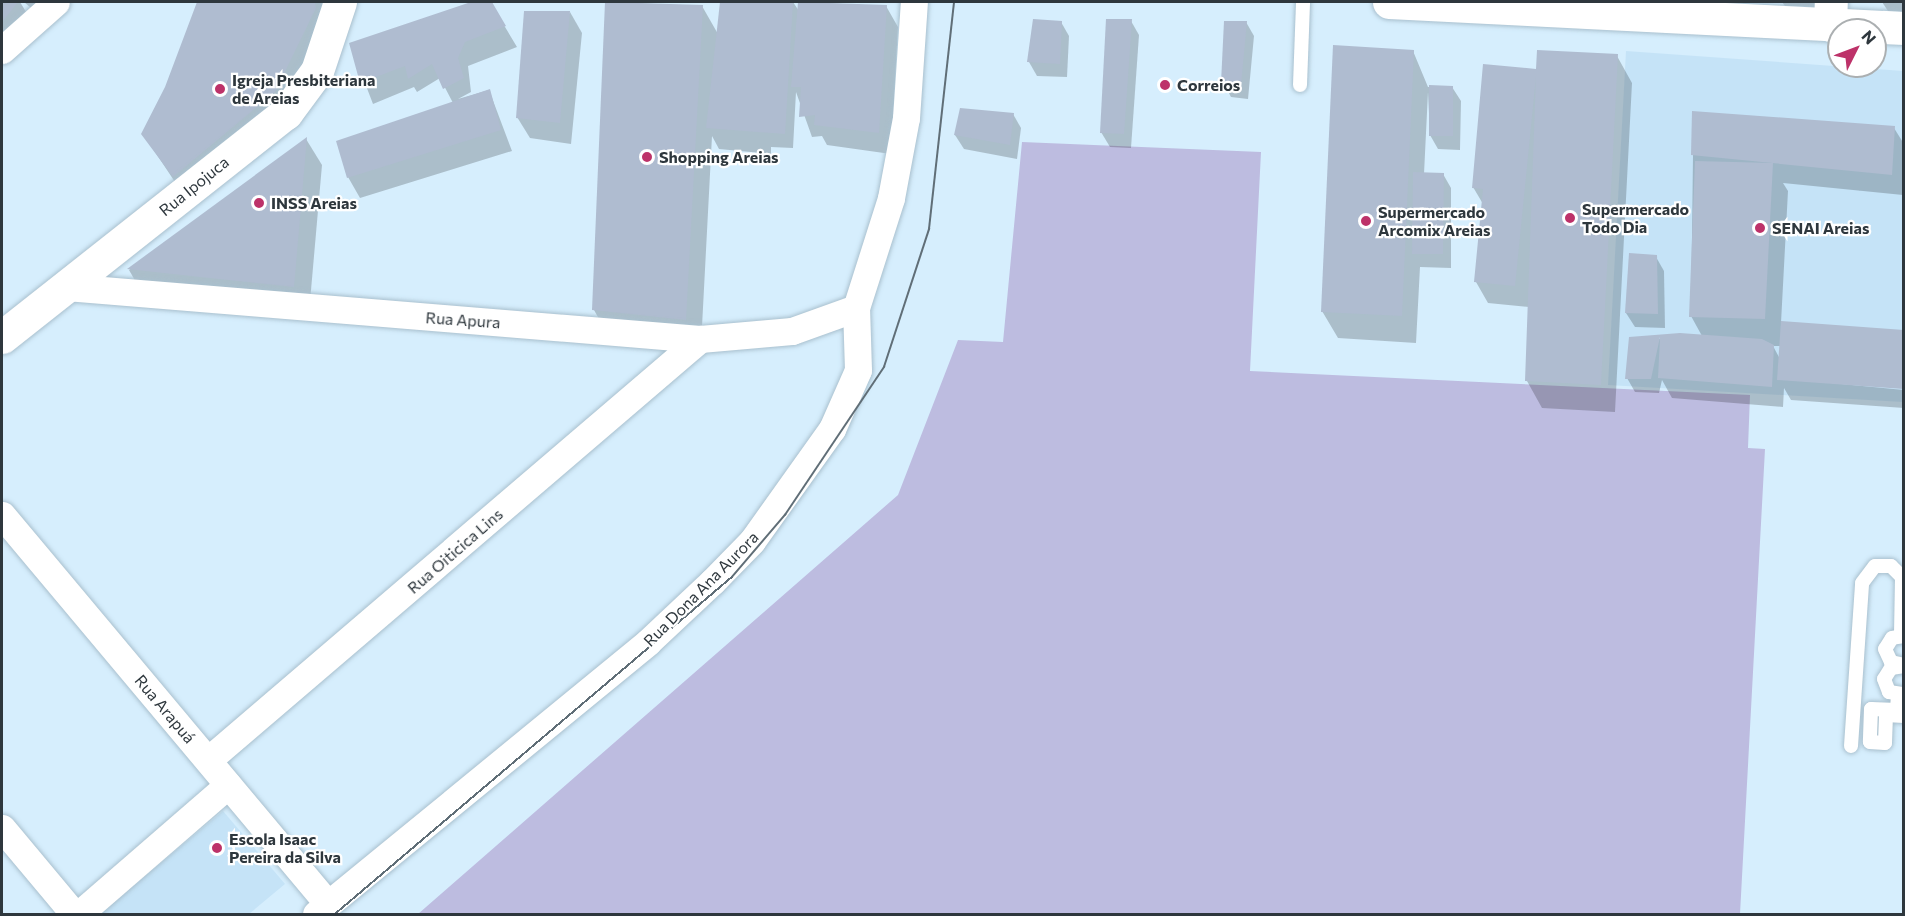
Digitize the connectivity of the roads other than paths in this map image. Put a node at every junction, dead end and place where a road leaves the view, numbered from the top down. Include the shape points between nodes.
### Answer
1 (56, 2) edge
2 (340, 2) edge
3 (914, 2) edge
4 (1303, 2) edge
5 (1389, 2) edge
6 (1831, 13) edge
7 (1904, 28) edge
8 (2, 50) edge
9 (1300, 85) dead end
10 (66, 287) junction
11 (856, 308) junction
12 (2, 337) edge
13 (700, 339) junction
14 (2, 515) edge
15 (1902, 636) edge
16 (1902, 666) edge
17 (1901, 695) edge
18 (1904, 716) edge
19 (1851, 747) dead end
20 (208, 760) junction
21 (228, 785) junction
22 (2, 828) edge
23 (322, 909) edge
24 (74, 915) edge
25 (79, 915) edge

1 - 8 street
2 - 10 main road, Rua Ipojuca via 317,71 286,113
3 - 11 street, Rua Dona Ana Aurora via 906,118 891,198
4 - 9 lane
5 - 6 main road
6 - 7 main road
10 - 12 main road, Rua Ipojuca
10 - 13 street, Rua Apura
11 - 13 street, Rua Apura via 792,330
11 - 23 street, Rua Dona Ana Aurora via 858,370 851,393 752,541 648,642
13 - 20 street, Rua Oiticica Lins
14 - 20 street, Rua Arapuá
15 - 16 lane via 1885,649
15 - 19 lane via 1902,577 1891,566 1875,566 1862,583
16 - 17 lane via 1890,668 1884,680 1886,688
17 - 18 lane via 1897,710 1871,709 1870,742 1885,743 1886,715
20 - 21 street, Rua Arapuá
21 - 23 street, Rua Arapuá
21 - 25 street
22 - 24 street

